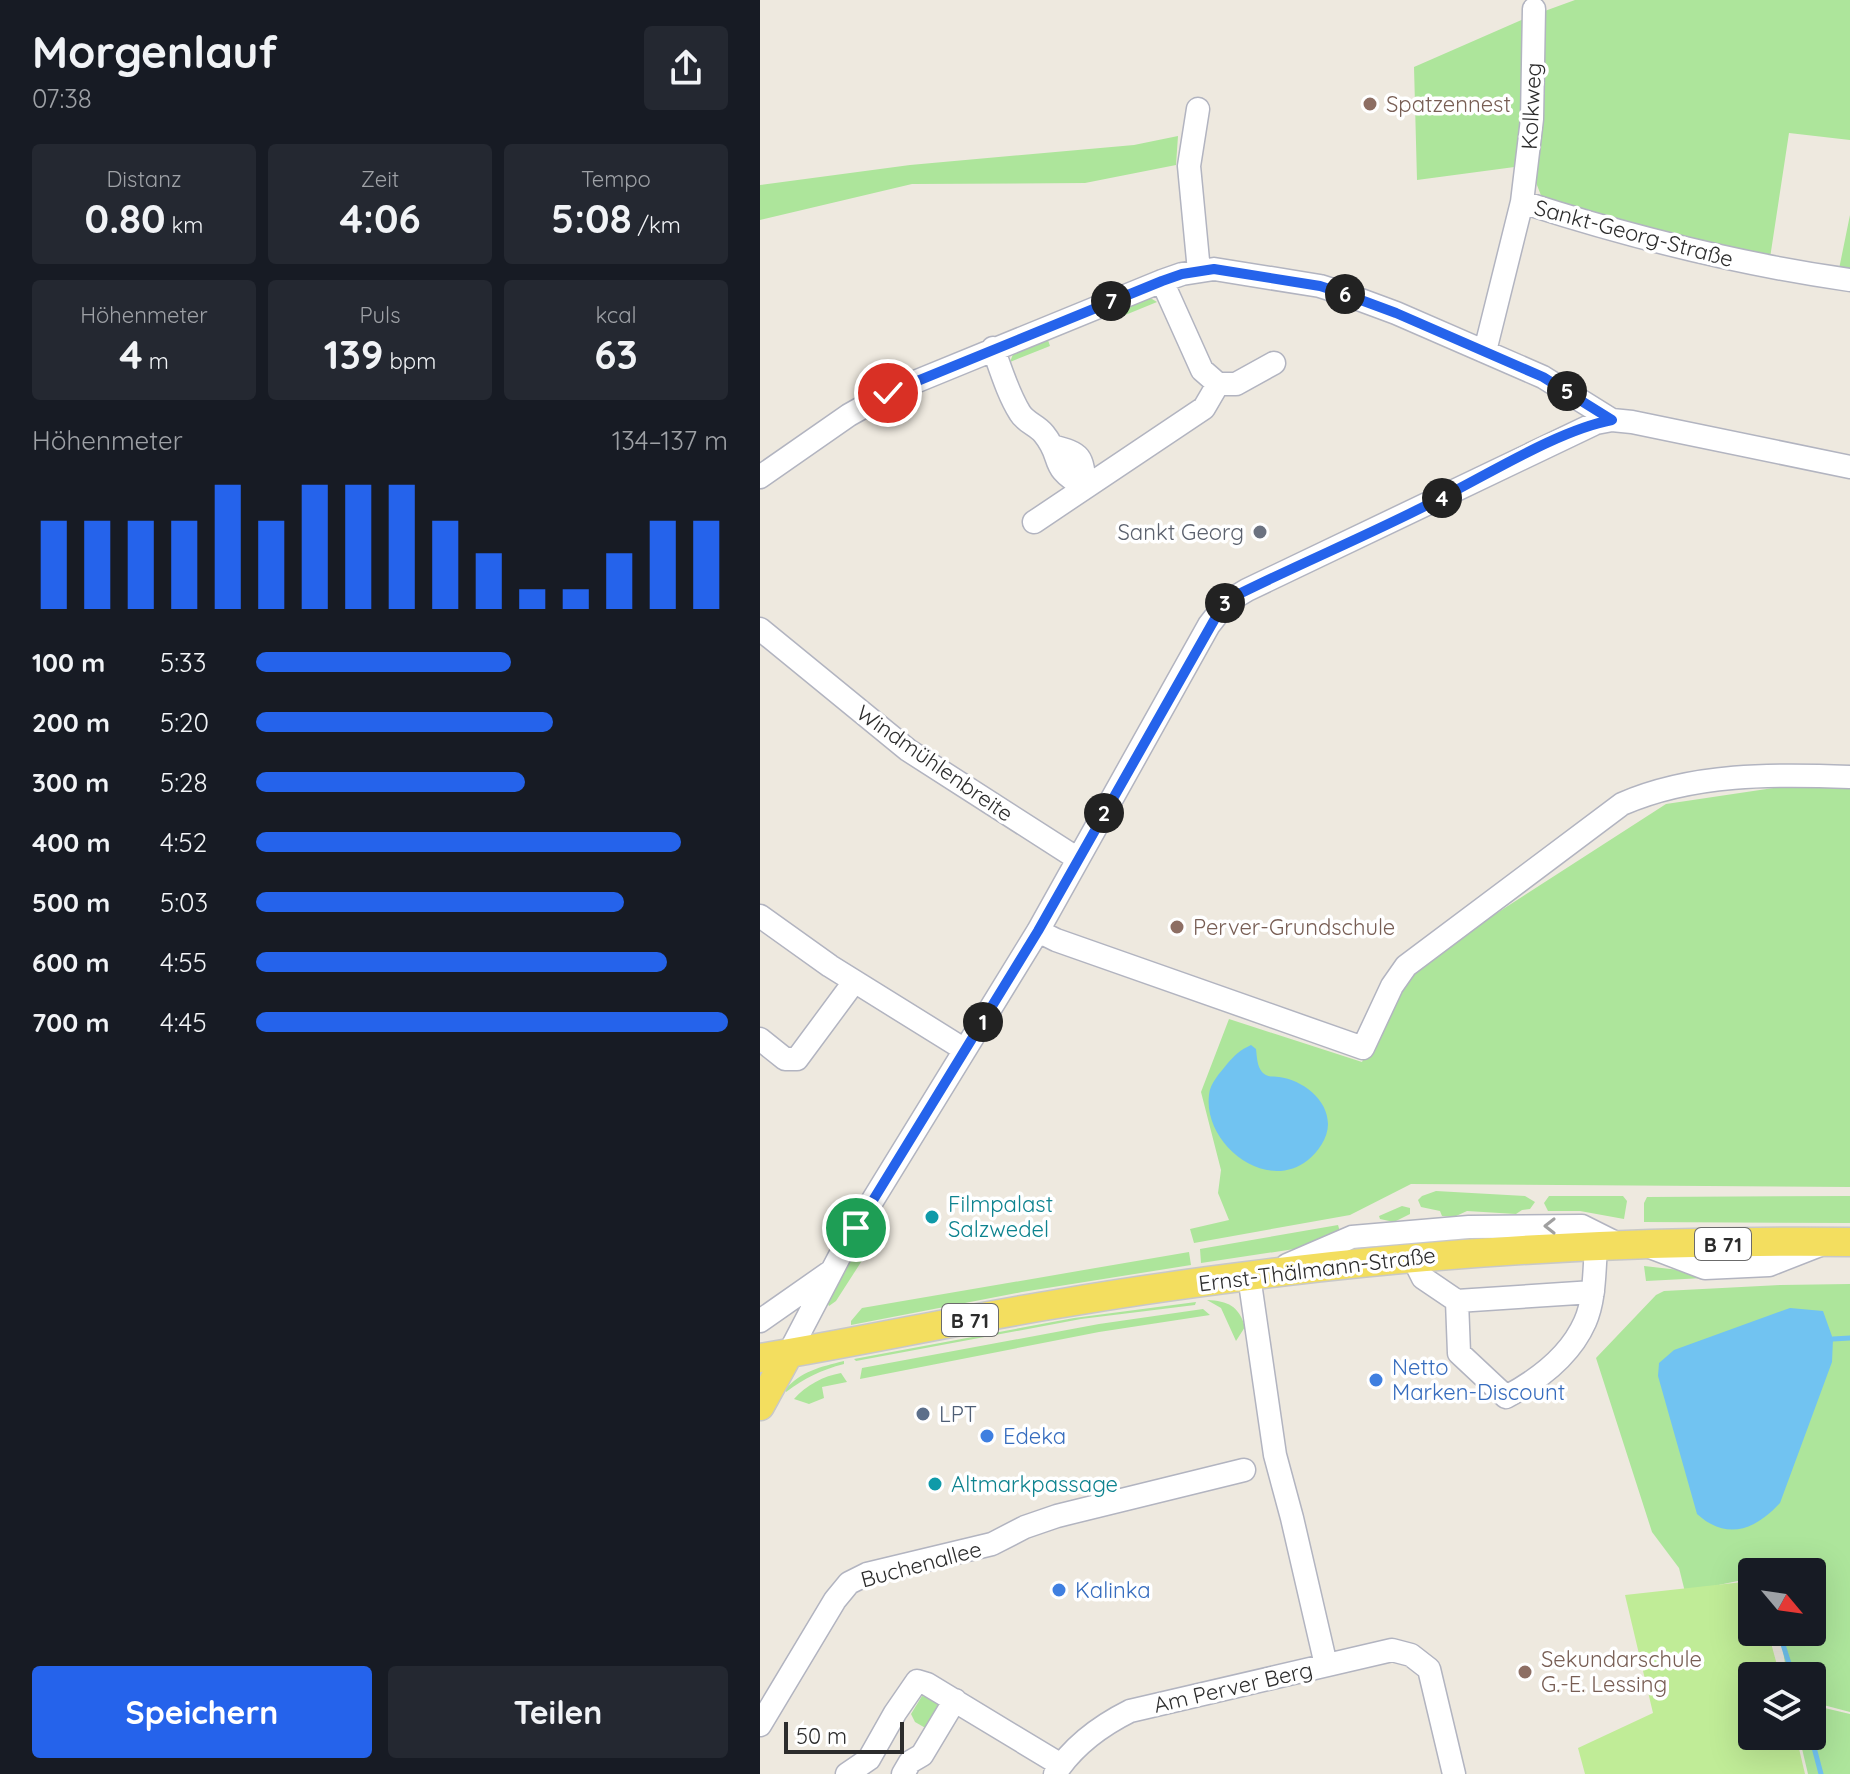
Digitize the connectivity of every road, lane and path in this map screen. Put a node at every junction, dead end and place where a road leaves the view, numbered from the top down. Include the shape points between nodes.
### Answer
1 (1534, 9) dead end
2 (1198, 109) dead end
3 (1522, 202) junction
4 (1199, 271) junction
5 (1850, 280) edge
6 (1162, 281) junction
7 (993, 348) junction
8 (1485, 351) junction
9 (1274, 363) dead end
10 (1218, 384) junction
11 (1612, 420) junction
12 (1850, 467) edge
13 (760, 477) edge
14 (1085, 487) junction
15 (1034, 522) dead end
16 (760, 629) edge
17 (1850, 777) edge
18 (1078, 859) junction
19 (760, 916) edge
20 (1038, 931) junction
21 (854, 982) junction
22 (760, 1039) edge
23 (965, 1050) junction
24 (1839, 1242) edge
25 (1623, 1247) junction
26 (1412, 1256) junction
27 (831, 1271) junction
28 (1258, 1275) junction
29 (1593, 1292) junction
30 (1457, 1301) junction
31 (760, 1321) edge
32 (789, 1353) junction
33 (760, 1358) edge
34 (760, 1406) edge
35 (1275, 1455) junction
36 (1326, 1665) junction
37 (955, 1700) junction
38 (760, 1725) edge
39 (1058, 1769) edge
40 (847, 1774) edge
41 (903, 1774) edge
42 (1454, 1774) edge

1 - 3 street, Kolkweg via 1532,119
2 - 4 street via 1189,166
3 - 5 street, Sankt-Georg-Straße via 1685,250
3 - 8 street, Sankt-Georg-Straße
4 - 6 street
4 - 8 street via 1235,271 1331,289
6 - 7 street
6 - 10 street via 1202,370
7 - 13 street via 888,393
7 - 14 street via 1020,413 1052,446 1066,476
8 - 11 street via 1543,377
9 - 10 street via 1236,384
10 - 14 street via 1204,408
11 - 12 street
11 - 18 street via 1545,445 1227,602 1209,625
14 - 15 street
16 - 18 street, Windmühlenbreite via 908,750
17 - 20 street via 1790,774 1701,781 1622,804 1406,966 1363,1048
18 - 20 street
19 - 21 street
20 - 23 street
21 - 22 street via 797,1059 785,1059
21 - 23 street
23 - 27 street
24 - 25 main road, Ernst-Thälmann-Straße / B 71
25 - 26 main road, Ernst-Thälmann-Straße / B 71
25 -> 28 street via 1582,1226 1469,1227 1352,1237
25 - 29 street
26 - 28 main road, Ernst-Thälmann-Straße / B 71
26 - 30 street via 1423,1278
27 - 31 street
27 - 32 street
28 - 32 main road, Ernst-Thälmann-Straße / B 71 via 1055,1304
28 - 35 street
29 - 30 street
29 - 30 street via 1585,1322 1565,1352 1537,1381 1506,1397 1459,1353
32 - 33 main road, B 71
32 - 34 main road
35 - 36 street
35 - 38 street, Buchenallee via 1057,1516 992,1544 849,1583
36 - 39 street, Am Perver Berg via 1130,1711 1087,1739
36 - 42 street, Am Perver Berg via 1392,1650 1411,1655 1429,1669
37 - 39 street
37 - 40 street via 916,1682 869,1759
37 - 41 street via 922,1755

